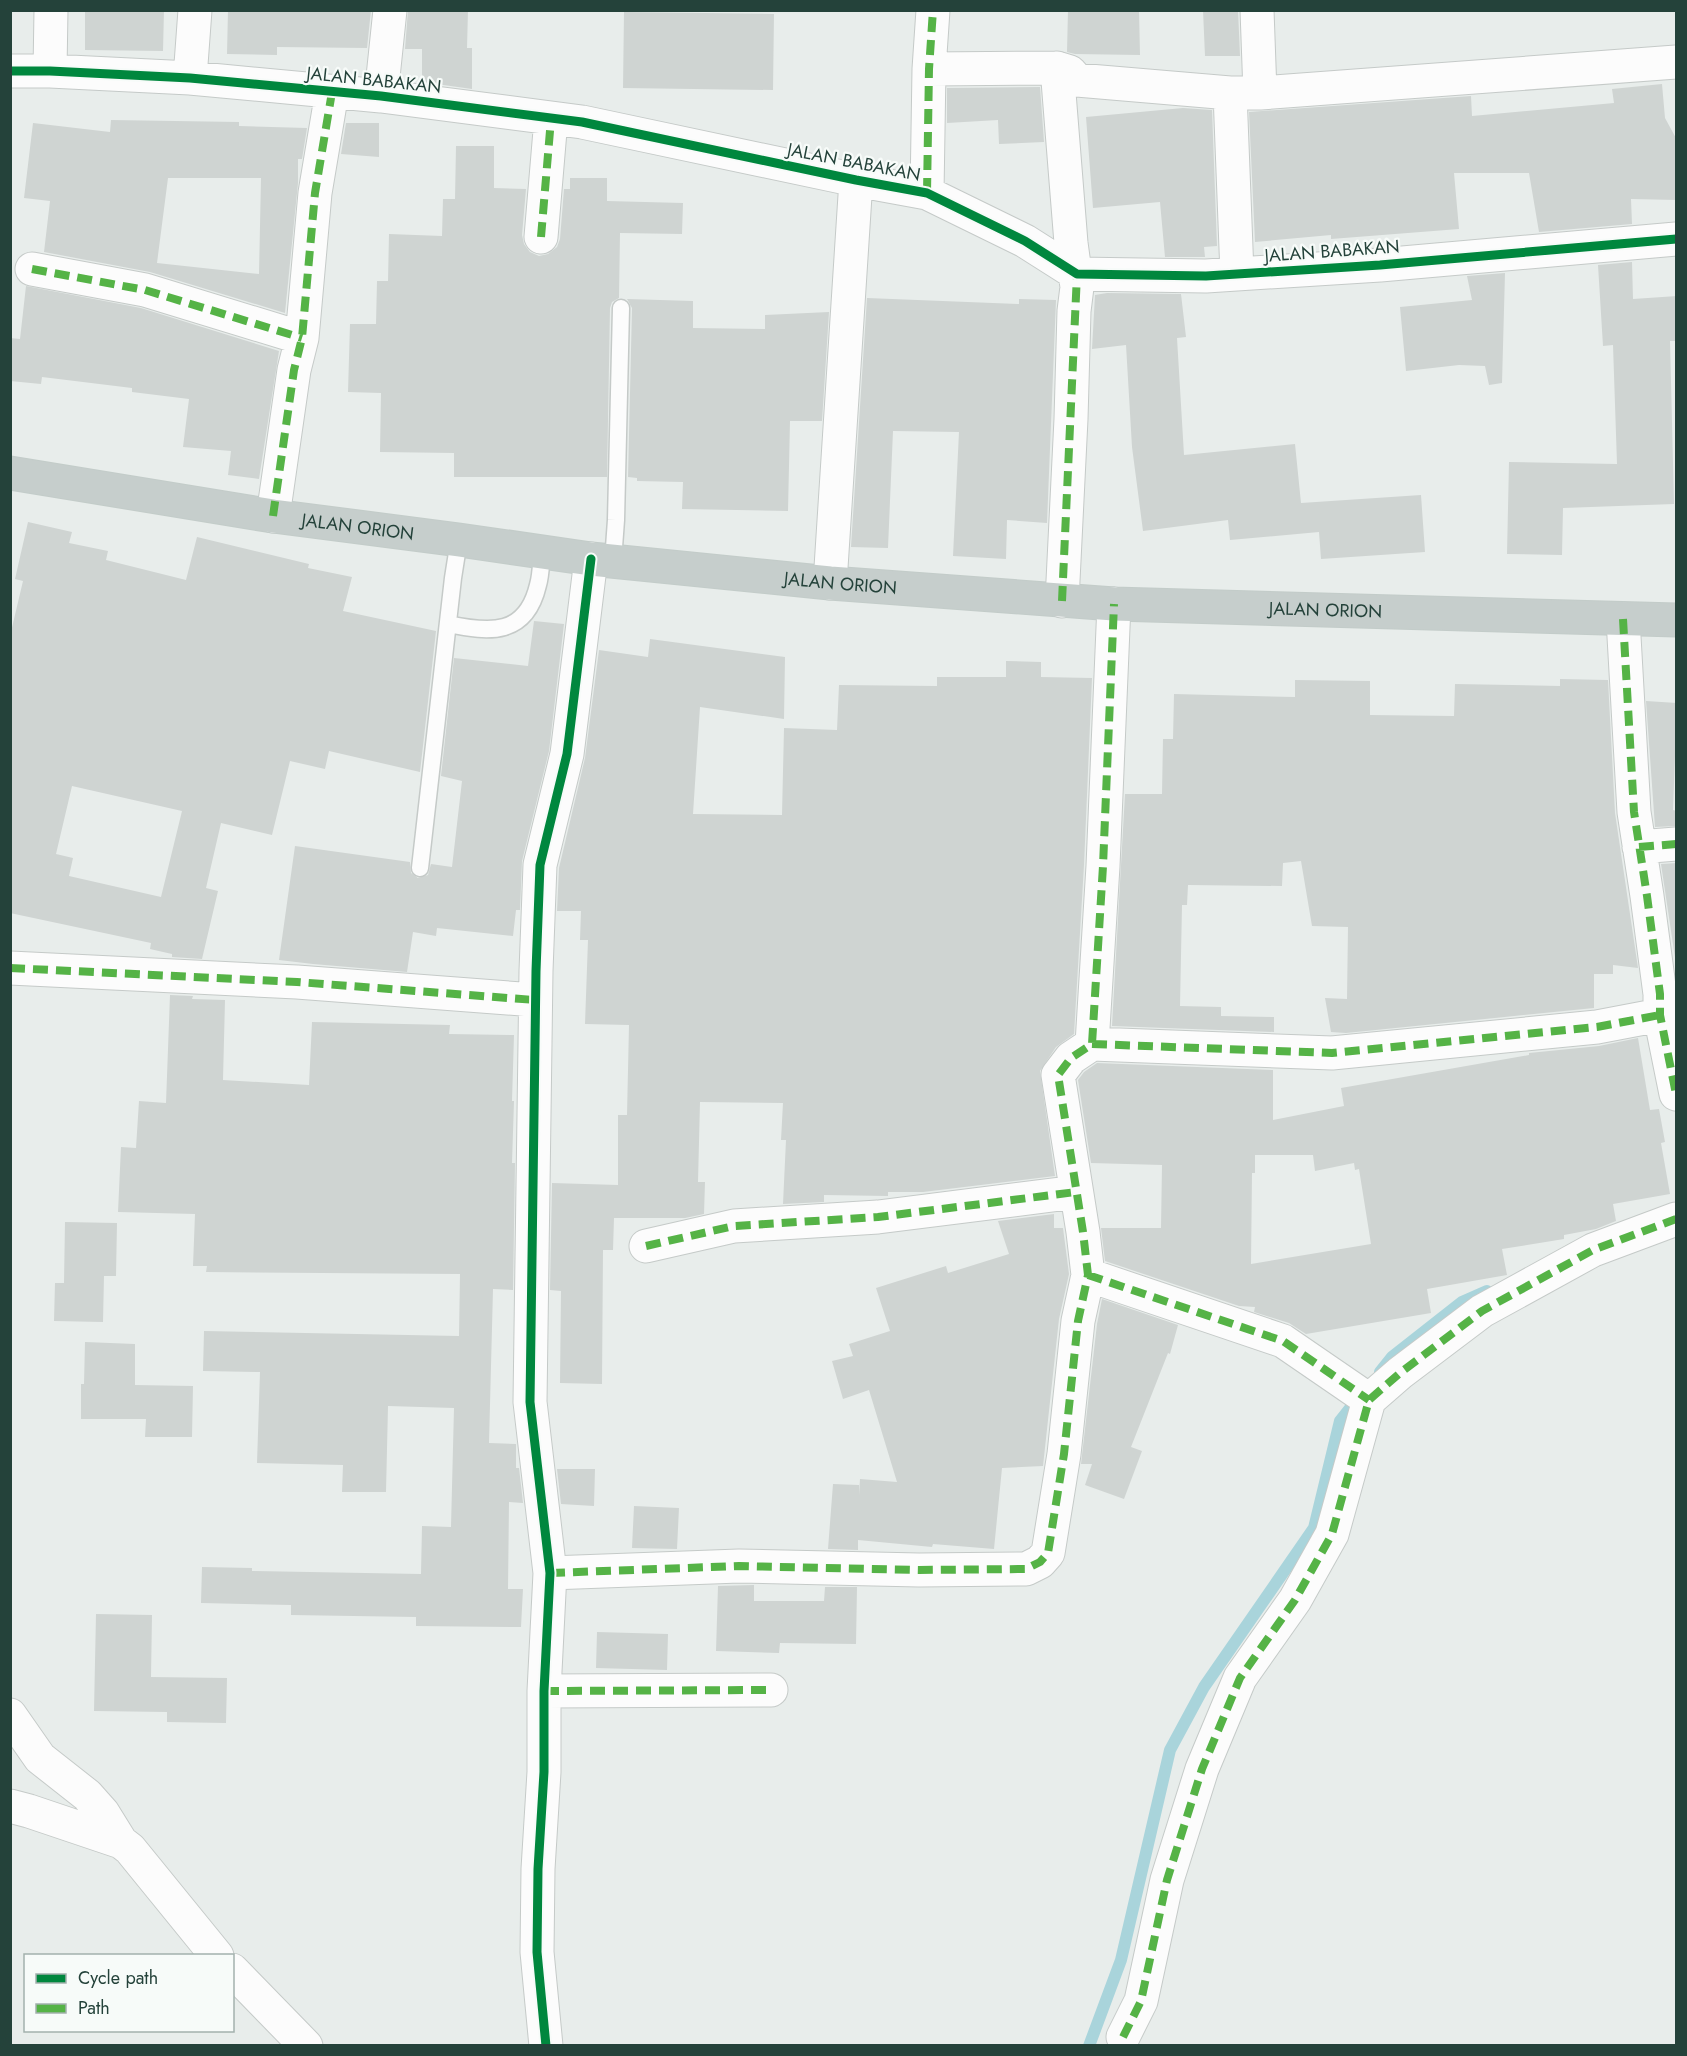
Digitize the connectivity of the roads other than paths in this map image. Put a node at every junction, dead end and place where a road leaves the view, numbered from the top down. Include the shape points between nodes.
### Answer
1 (51, 10) edge
2 (195, 10) edge
3 (390, 10) edge
4 (933, 10) edge
5 (1257, 10) edge
6 (1677, 62) edge
7 (1058, 68) junction
8 (929, 69) junction
9 (10, 71) edge
10 (50, 71) junction
11 (190, 78) junction
12 (1245, 93) junction
13 (381, 96) junction
14 (330, 106) junction
15 (550, 128) junction
16 (855, 191) junction
17 (927, 193) junction
18 (541, 237) dead end
19 (1677, 239) edge
20 (32, 269) dead end
21 (1237, 274) junction
22 (1076, 291) junction
23 (621, 308) dead end
24 (302, 338) junction
25 (10, 474) edge
26 (273, 516) junction
27 (459, 540) junction
28 (542, 552) junction
29 (602, 560) junction
30 (830, 583) junction
31 (1062, 601) junction
32 (1114, 604) junction
33 (1623, 619) junction
34 (1677, 620) edge
35 (448, 624) junction
36 (1677, 844) edge
37 (1639, 847) junction
38 (420, 868) dead end
39 (10, 968) edge
40 (535, 1000) junction
41 (1660, 1015) junction
42 (1092, 1044) junction
43 (1677, 1094) edge
44 (1077, 1192) junction
45 (1677, 1219) edge
46 (646, 1246) dead end
47 (1088, 1275) junction
48 (1362, 1396) junction
49 (550, 1573) junction
50 (771, 1690) dead end
51 (544, 1691) junction
52 (10, 1715) edge
53 (10, 1806) edge
54 (121, 1842) junction
55 (215, 1954) edge
56 (234, 1972) edge
57 (1123, 2037) dead end
58 (306, 2046) edge
59 (546, 2046) edge

1 - 10 street
2 - 11 street
3 - 13 street
4 - 8 street
5 - 12 street
6 - 12 street
7 - 8 street
7 - 12 street via 1070,72 1077,80
7 - 22 street
8 - 17 street
9 - 10 street, JALAN BABAKAN
10 - 11 street, JALAN BABAKAN
11 - 14 street, JALAN BABAKAN
12 - 21 street
13 - 14 street, JALAN BABAKAN
13 - 15 street, JALAN BABAKAN
14 - 24 street via 315,193
15 - 16 street, JALAN BABAKAN via 582,122
15 - 18 street
16 - 17 street, JALAN BABAKAN
16 - 30 street
17 - 22 street, JALAN BABAKAN via 1025,241
19 - 21 street, JALAN BABAKAN
20 - 24 street via 145,290
21 - 22 street, JALAN BABAKAN
22 - 31 street
23 - 29 lane via 616,520
24 - 26 street
25 - 26 highway, JALAN ORION
26 - 27 highway, JALAN ORION
27 - 28 highway, JALAN ORION
27 - 35 lane
28 - 29 highway, JALAN ORION
28 - 35 lane via 538,585 521,619 502,629
29 - 30 highway, JALAN ORION
29 - 40 street via 567,754 540,865
30 - 31 highway, JALAN ORION
31 - 32 highway, JALAN ORION
32 - 33 highway, JALAN ORION
32 - 42 street
33 - 34 highway, JALAN ORION
33 - 37 street
35 - 38 lane
36 - 37 street
37 - 41 street
39 - 40 street via 297,982
40 - 49 street via 530,1402
41 - 42 street via 1597,1028 1332,1053
41 - 43 street
42 - 44 street via 1071,1058 1058,1075
44 - 46 street via 878,1217 734,1226
44 - 47 street
45 - 48 street via 1593,1250 1482,1311 1400,1373
47 - 48 street via 1283,1341
47 - 49 street via 1078,1321 1052,1537 1048,1553 1040,1562 1026,1569 739,1566
48 - 57 street via 1332,1534 1294,1600 1240,1678 1202,1769 1167,1880 1141,2001
49 - 51 street
50 - 51 street
51 - 59 street via 537,1952
52 - 54 street via 40,1758 104,1813
53 - 54 street
54 - 55 street
56 - 58 street

